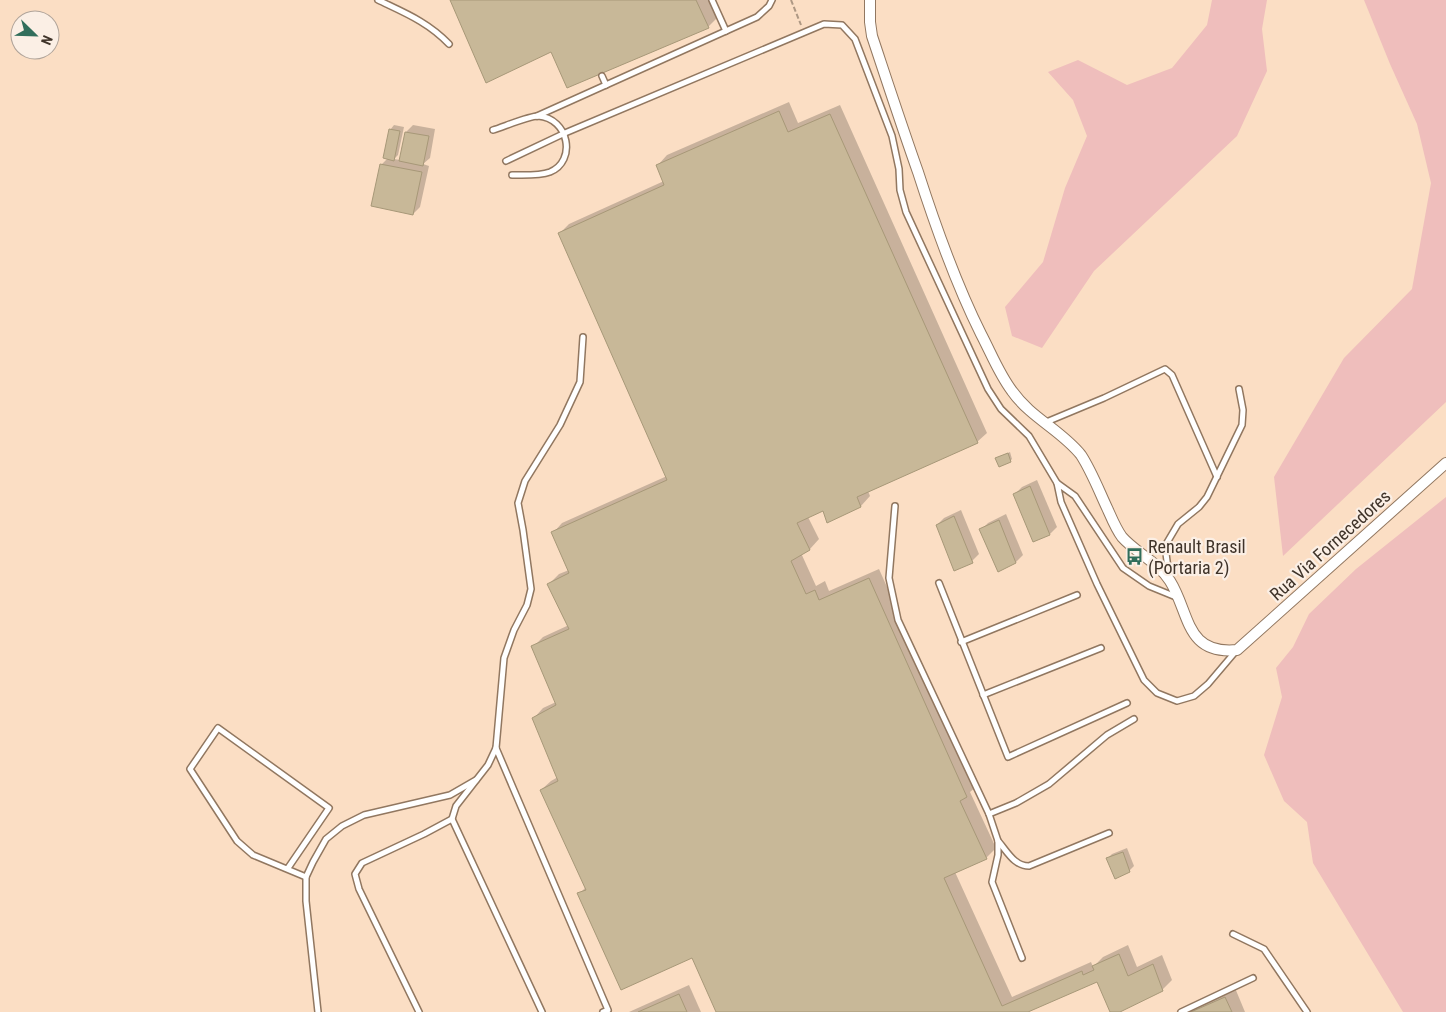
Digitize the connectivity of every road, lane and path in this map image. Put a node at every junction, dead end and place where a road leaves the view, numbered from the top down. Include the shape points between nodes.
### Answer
1 (378, 0) edge
2 (712, 0) edge
3 (772, 0) edge
4 (791, 0) edge
5 (870, 0) edge
6 (726, 31) junction
7 (804, 32) junction
8 (449, 44) dead end
9 (602, 76) dead end
10 (606, 85) junction
11 (537, 116) junction
12 (493, 130) dead end
13 (565, 133) junction
14 (506, 161) dead end
15 (512, 175) dead end
16 (583, 337) dead end
17 (1239, 389) dead end
18 (1044, 423) junction
19 (1446, 463) edge
20 (1217, 477) junction
21 (1057, 483) junction
22 (895, 506) dead end
23 (1170, 581) junction
24 (939, 583) dead end
25 (1077, 595) dead end
26 (1176, 597) junction
27 (961, 642) junction
28 (1102, 648) dead end
29 (1236, 650) junction
30 (982, 695) junction
31 (1127, 703) dead end
32 (1134, 719) dead end
33 (496, 748) junction
34 (478, 779) junction
35 (989, 814) junction
36 (452, 819) junction
37 (1109, 833) dead end
38 (998, 841) junction
39 (288, 868) junction
40 (306, 877) junction
41 (1233, 934) dead end
42 (1022, 958) dead end
43 (1253, 978) dead end
44 (318, 1012) edge
45 (419, 1012) edge
46 (542, 1012) edge
47 (603, 1012) edge
48 (1181, 1012) edge
49 (1307, 1012) edge

1 - 8 lane via 423,22
2 - 6 lane
3 - 6 lane via 757,17
4 - 7 path
5 - 18 street via 872,36 958,287 1011,391
6 - 10 lane
7 - 13 lane
7 - 21 lane via 824,24 842,25 855,39 892,136 906,212 988,389 1001,409 1029,436
9 - 10 lane
10 - 11 lane
11 - 12 lane
11 - 13 lane via 550,120
13 - 14 lane
13 - 15 lane via 567,148 563,161 552,171
16 - 33 lane via 580,382 560,426 525,481 518,503 531,589 504,658
17 - 20 lane via 1242,425
18 - 20 lane via 1165,369 1172,374
18 - 23 street via 1074,445 1117,529
19 - 29 street, Rua Via Fornecedores
20 - 23 lane via 1207,497 1178,524 1165,546
21 - 26 lane via 1076,496 1123,568 1149,586
21 - 29 lane via 1061,502 1097,584 1144,680 1157,693 1177,701 1194,696
22 - 35 lane via 890,578 898,620
23 - 26 street
24 - 27 lane
25 - 27 lane
26 - 29 street via 1192,632 1201,642 1212,649
27 - 30 lane
28 - 30 lane
30 - 31 lane via 1008,757
32 - 35 lane via 1108,735 1049,784
33 - 34 lane
33 - 47 lane via 608,1010
34 - 36 lane via 456,806
34 - 40 lane via 450,795 364,815 342,826 326,840
35 - 38 lane
36 - 45 lane via 362,863 355,874 358,889
36 - 46 lane
37 - 38 lane via 1028,866 1015,861
38 - 42 lane via 992,882
39 - 39 lane via 329,808 218,728 190,769 237,840 254,855
39 - 40 lane
40 - 44 lane
41 - 49 lane via 1264,949
43 - 48 lane

